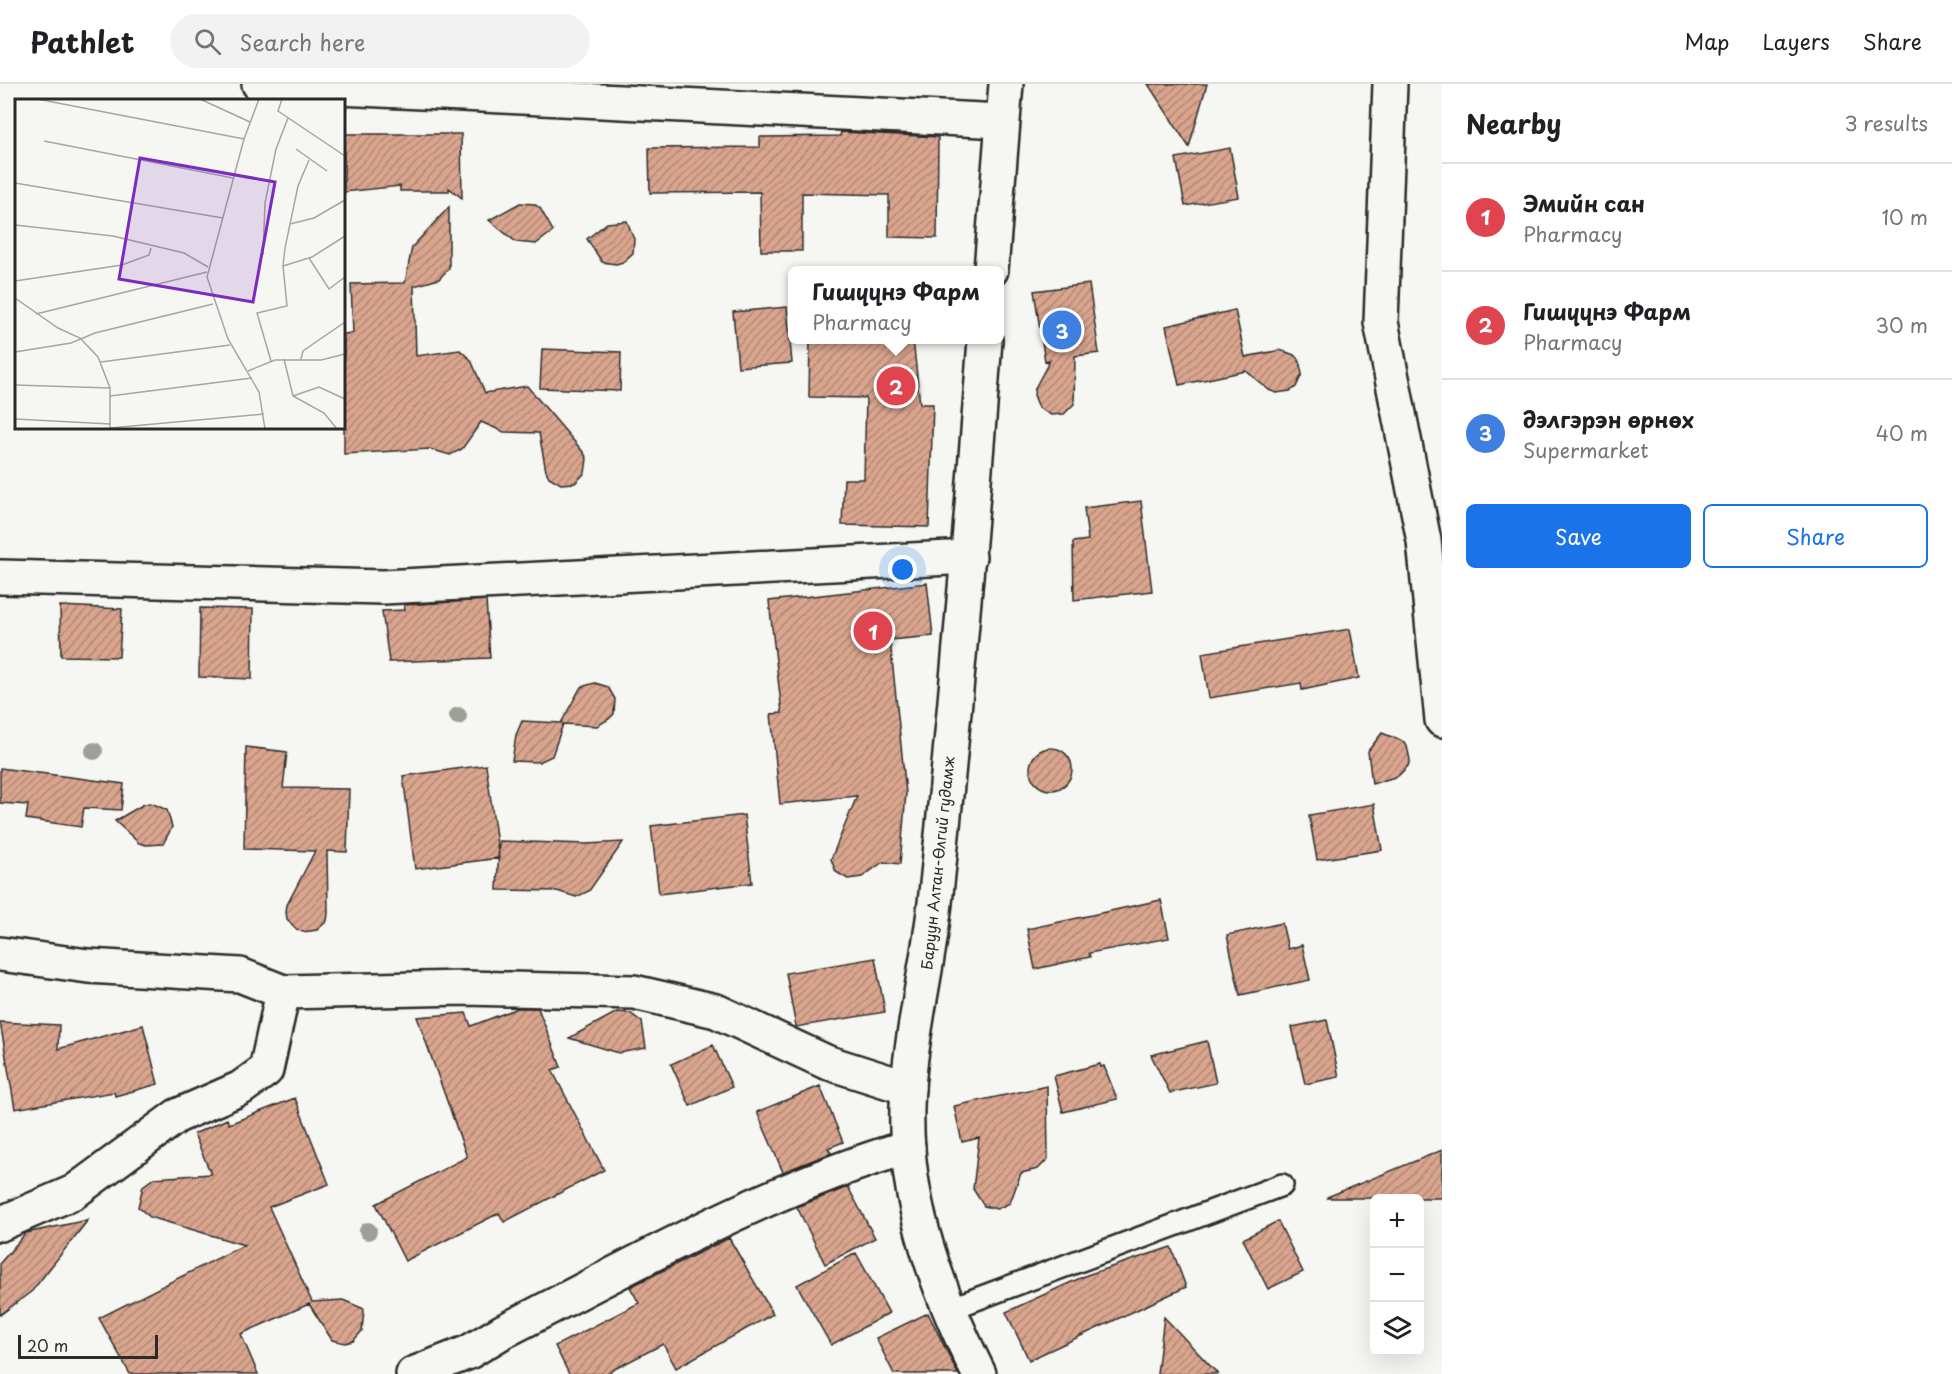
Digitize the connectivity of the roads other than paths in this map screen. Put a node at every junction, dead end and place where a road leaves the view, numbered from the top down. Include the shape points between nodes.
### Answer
1 (259, 84) edge
2 (1006, 84) edge
3 (1390, 84) edge
4 (1002, 121) junction
5 (991, 266) edge
6 (985, 344) edge
7 (969, 557) junction
8 (0, 577) edge
9 (1442, 720) edge
10 (0, 954) edge
11 (283, 992) junction
12 (908, 1088) junction
13 (908, 1147) junction
14 (1282, 1185) dead end
15 (0, 1224) edge
16 (948, 1310) junction
17 (414, 1374) edge
18 (979, 1374) edge

1 - 4 street
2 - 4 street
3 - 9 street via 1381,322 1424,541
4 - 5 street
6 - 7 street, Баруун Алтан-Өлгий гудамж
7 - 8 street via 383,587
7 - 12 street, Баруун Алтан-Өлгий гудамж via 934,906
10 - 11 street via 88,966 240,975
11 - 12 street via 465,988 634,992 716,1011 826,1062
11 - 15 street via 266,1070 241,1088 177,1116 74,1192
12 - 13 street, Баруун Алтан-Өлгий гудамж
13 - 16 street, Баруун Алтан-Өлгий гудамж via 918,1211
13 - 17 street via 856,1162 723,1219 469,1352
14 - 16 lane
16 - 18 street, Баруун Алтан-Өлгий гудамж

